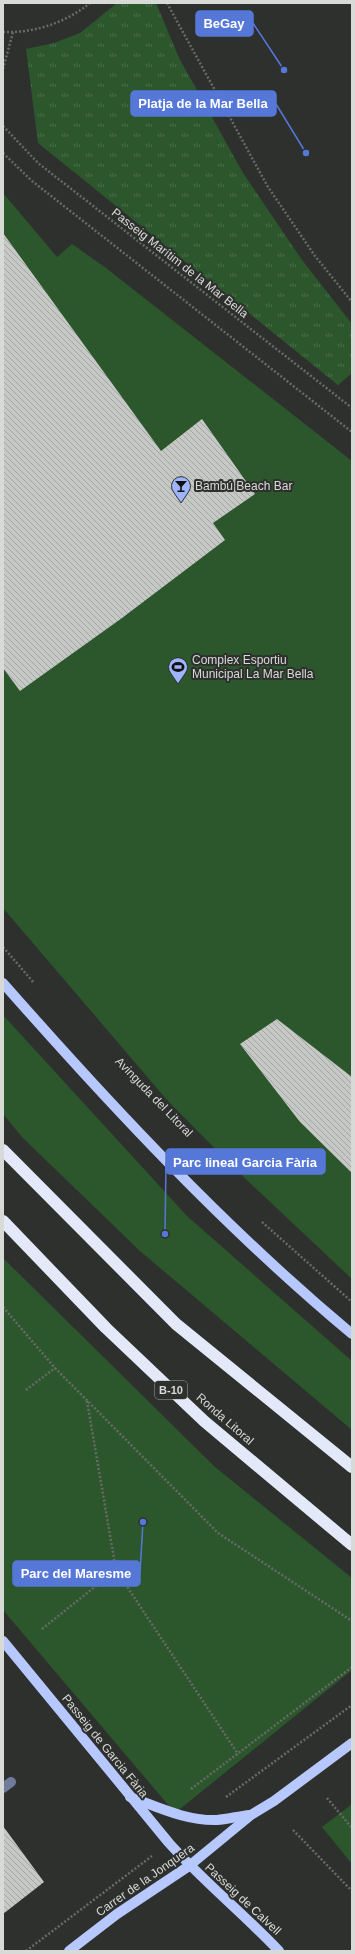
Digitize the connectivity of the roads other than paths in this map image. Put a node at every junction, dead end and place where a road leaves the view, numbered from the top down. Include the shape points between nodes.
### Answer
1 (3, 983) edge
2 (3, 1150) edge
3 (3, 1221) edge
4 (352, 1334) edge
5 (352, 1467) edge
6 (352, 1545) edge
7 (3, 1641) edge
8 (352, 1743) edge
9 (129, 1796) junction
10 (251, 1815) junction
11 (189, 1866) junction
12 (69, 1951) edge
13 (279, 1951) edge

1 - 4 main road via 93,1086 167,1162 283,1274
2 - 5 highway via 176,1324
3 - 6 highway, Ronda Litoral / B-10 via 106,1328 198,1415
7 - 9 main road, Passeig de Garcia Fària
8 - 10 main road, Carrer de la Jonquera
9 - 10 main road via 170,1812 196,1818 217,1820
9 - 11 main road, Passeig de Garcia Fària
10 - 11 main road, Carrer de la Jonquera
11 - 12 main road, Carrer de la Jonquera via 117,1914
11 - 13 main road, Passeig de Calvell

